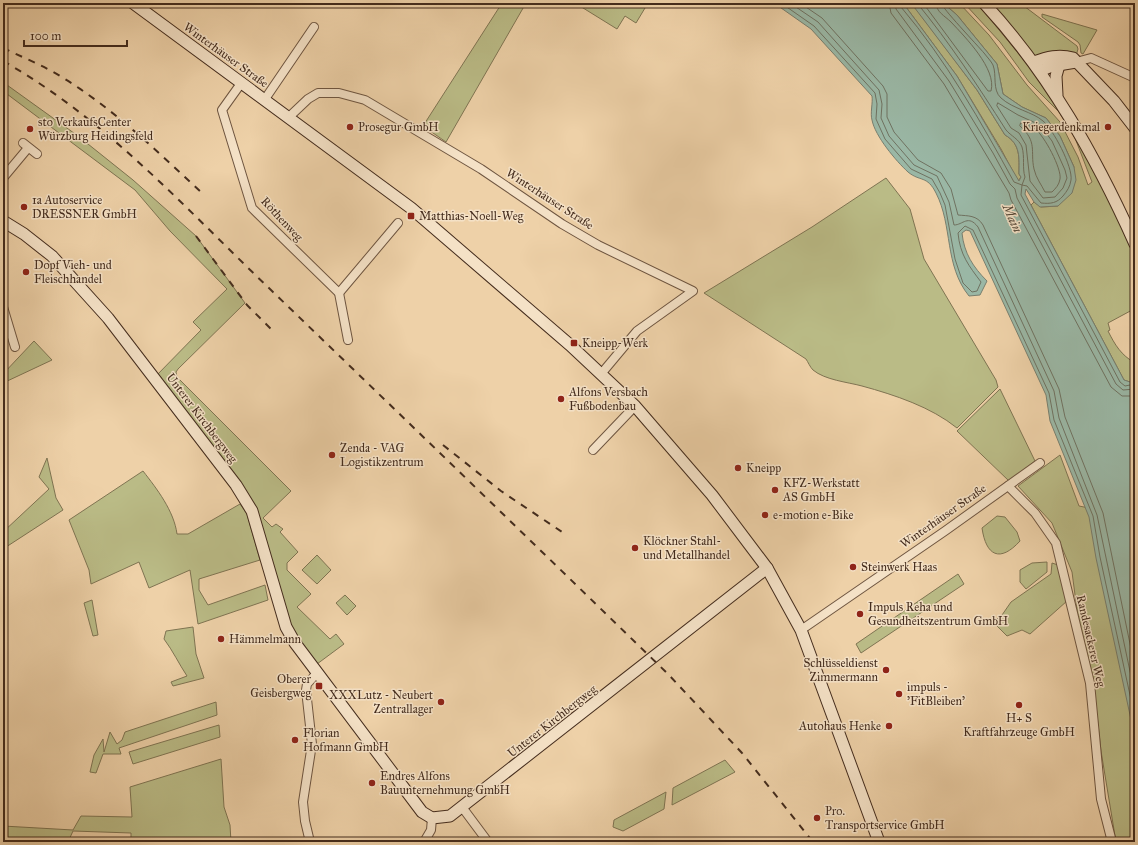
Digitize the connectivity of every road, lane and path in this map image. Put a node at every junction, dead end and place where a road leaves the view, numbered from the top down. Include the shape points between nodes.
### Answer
1 (134, 3) edge
2 (984, 3) edge
3 (314, 27) dead end
4 (1076, 62) junction
5 (1059, 65) junction
6 (1037, 67) junction
7 (1135, 78) edge
8 (242, 82) junction
9 (1057, 96) junction
10 (265, 99) junction
11 (289, 117) junction
12 (1135, 128) edge
13 (37, 154) dead end
14 (3, 178) edge
15 (3, 222) edge
16 (398, 223) dead end
17 (1135, 244) edge
18 (339, 293) junction
19 (4, 311) edge
20 (348, 340) dead end
21 (15, 347) dead end
22 (601, 374) junction
23 (635, 406) junction
24 (593, 450) dead end
25 (1040, 463) dead end
26 (1008, 486) junction
27 (767, 568) junction
28 (801, 630) junction
29 (317, 673) junction
30 (462, 807) junction
31 (432, 818) junction
32 (310, 842) edge
33 (424, 842) edge
34 (488, 842) edge
35 (879, 842) edge
36 (1112, 842) edge

1 - 8 main road, Winterhäuser Straße
2 - 6 main road
3 - 10 street, Winterhäuser Straße
4 - 5 main road
4 - 6 main road via 1073,58 1060,56
4 - 7 street via 1091,58
4 - 12 main road via 1114,101
5 - 6 main road
5 - 9 main road via 1056,76
6 - 9 main road
8 - 10 main road, Winterhäuser Straße
8 - 18 street, Röthenweg via 222,110 252,208
9 - 17 main road via 1094,158
10 - 11 main road, Winterhäuser Straße
11 - 22 main road, Winterhäuser Straße via 411,208
11 - 22 street, Winterhäuser Straße via 318,93 339,93 365,100 481,169 558,222 693,291 637,331
13 - 14 street via 25,145
15 - 29 main road, Unterer Kirchbergweg via 24,234 52,256 94,301 236,485 252,511 286,627 294,644
16 - 18 street
18 - 20 street
19 - 21 street
22 - 23 main road, Winterhäuser Straße
23 - 24 street
23 - 27 main road, Winterhäuser Straße via 712,495
25 - 26 street, Winterhäuser Straße
26 - 28 street, Winterhäuser Straße
26 - 36 street, Randesackerer Weg via 1035,513 1056,543 1090,683 1101,799
27 - 28 main road, Winterhäuser Straße
27 - 30 main road, Unterer Kirchbergweg
28 - 35 main road, Winterhäuser Straße
29 - 31 main road, Unterer Kirchbergweg via 422,812
29 - 32 street via 307,684 306,690 312,744 303,802
30 - 31 main road, Unterer Kirchbergweg via 450,816
30 - 34 street
31 - 33 street via 431,830

